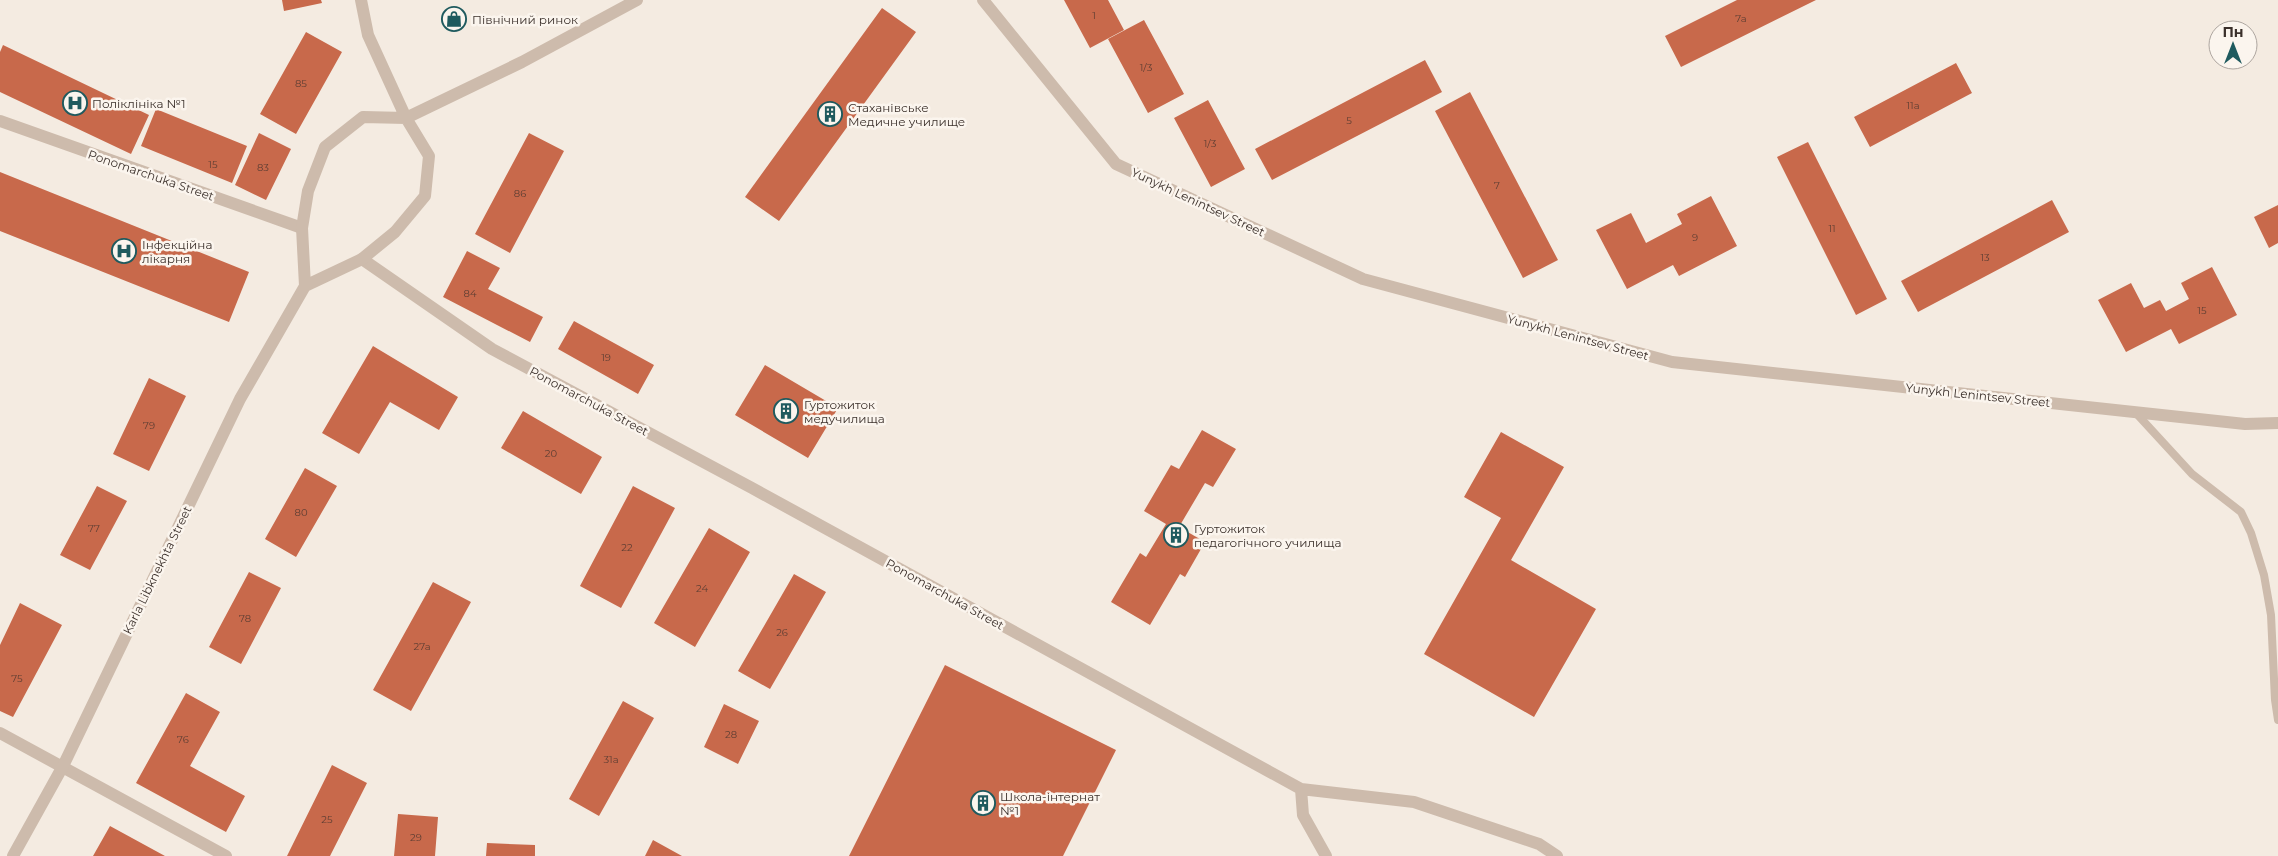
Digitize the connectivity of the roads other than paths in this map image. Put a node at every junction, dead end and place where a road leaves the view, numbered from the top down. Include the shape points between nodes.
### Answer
1 (361, 0) edge
2 (637, 0) edge
3 (983, 0) edge
4 (406, 118) junction
5 (0, 122) edge
6 (302, 228) junction
7 (362, 260) junction
8 (305, 286) junction
9 (2135, 412) junction
10 (2278, 423) edge
11 (2278, 720) edge
12 (0, 733) edge
13 (63, 766) junction
14 (1301, 789) junction
15 (13, 856) edge
16 (226, 856) edge
17 (1326, 856) edge
18 (1557, 856) edge

1 - 4 street via 368,35
2 - 4 street via 522,62
3 - 9 street, Yunykh Lenintsev Street via 1116,164 1363,279 1672,362
4 - 6 street via 363,117 326,147 308,191
4 - 7 street via 429,156 425,196 395,232
5 - 6 street, Ponomarchuka Street
6 - 8 street
7 - 8 street
7 - 14 street, Ponomarchuka Street via 492,349
8 - 13 street, Karla Libknekhta Street via 240,399
9 - 10 street, Yunykh Lenintsev Street via 2245,424
9 - 11 lane via 2192,474 2241,512 2264,574
12 - 13 street
13 - 15 street, Karla Libknekhta Street
13 - 16 street
14 - 17 street via 1303,815
14 - 18 street, Ponomarchuka Street via 1414,802 1539,844

